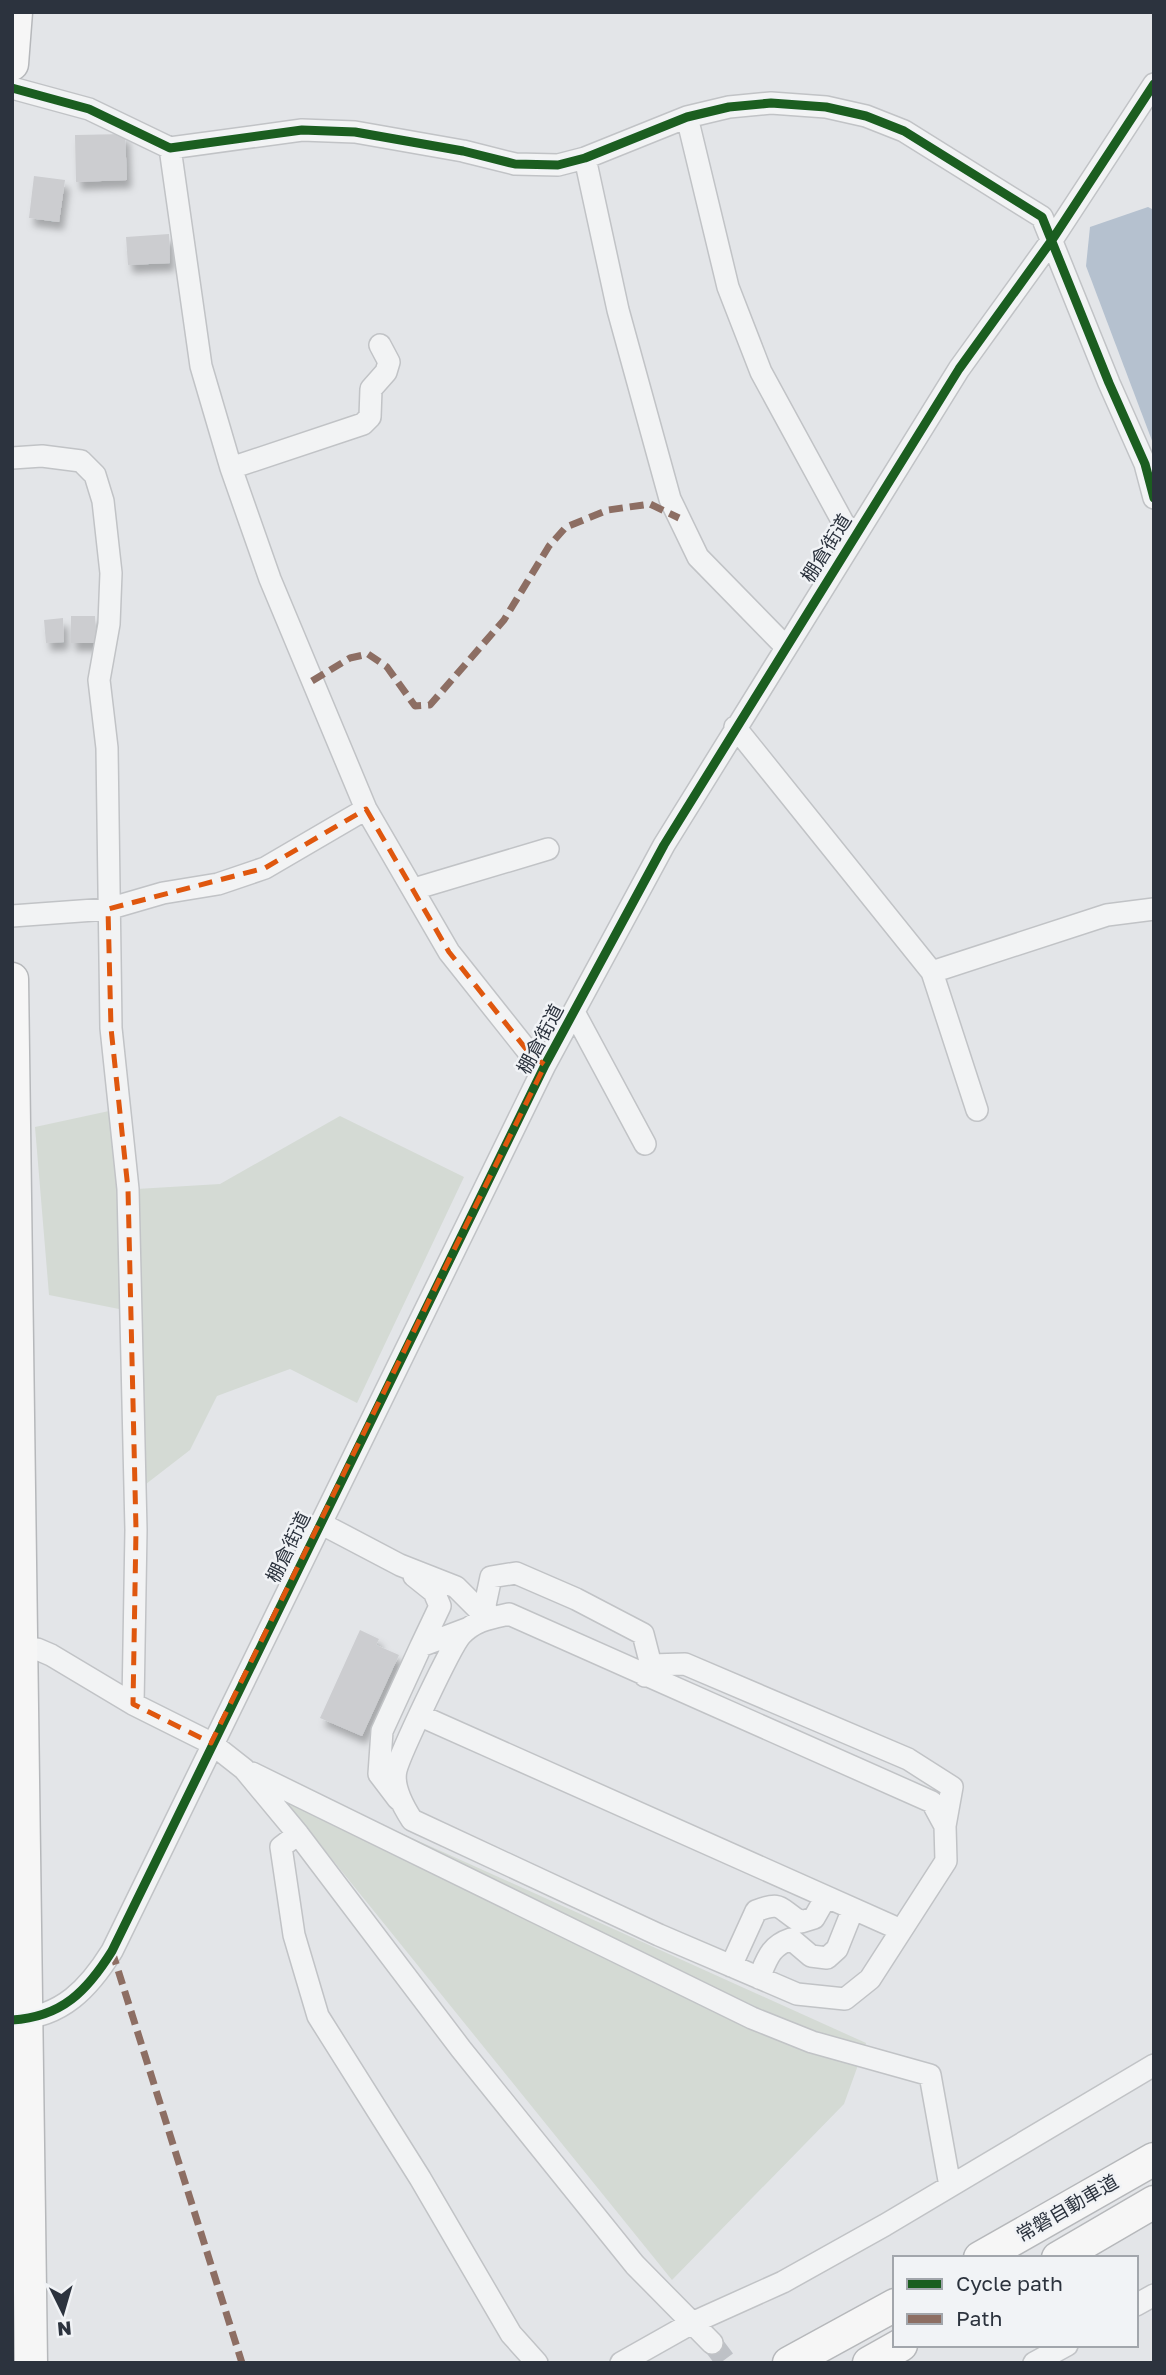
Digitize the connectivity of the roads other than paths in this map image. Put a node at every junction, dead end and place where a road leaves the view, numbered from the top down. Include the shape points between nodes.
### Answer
1 (16, 12) edge
2 (12, 64) edge
3 (1154, 84) edge
4 (12, 88) edge
5 (687, 117) junction
6 (170, 148) junction
7 (585, 158) junction
8 (1052, 240) junction
9 (380, 345) dead end
10 (12, 458) edge
11 (231, 468) junction
12 (1154, 498) edge
13 (857, 531) junction
14 (785, 646) junction
15 (736, 727) junction
16 (366, 809) junction
17 (548, 849) dead end
18 (414, 889) junction
19 (108, 909) junction
20 (1154, 909) edge
21 (12, 916) edge
22 (932, 972) junction
23 (12, 979) edge
24 (574, 1012) junction
25 (545, 1065) junction
26 (977, 1110) dead end
27 (645, 1144) dead end
28 (320, 1523) junction
29 (400, 1565) junction
30 (479, 1623) junction
31 (17, 1645) edge
32 (421, 1646) junction
33 (648, 1671) junction
34 (134, 1704) junction
35 (421, 1716) junction
36 (211, 1743) junction
37 (244, 1769) junction
38 (400, 1801) junction
39 (945, 1826) junction
40 (298, 1834) junction
41 (826, 1897) junction
42 (853, 1909) junction
43 (901, 1930) junction
44 (732, 1966) junction
45 (759, 1978) junction
46 (19, 2019) edge
47 (1154, 2065) edge
48 (1154, 2158) edge
49 (950, 2186) junction
50 (1154, 2202) edge
51 (983, 2256) edge
52 (1061, 2256) edge
53 (21, 2281) edge
54 (1154, 2295) edge
55 (1138, 2304) edge
56 (893, 2306) edge
57 (692, 2323) junction
58 (712, 2343) tunnel mouth
59 (897, 2347) edge
60 (1063, 2347) edge
61 (31, 2363) edge
62 (537, 2363) edge
63 (621, 2363) edge
64 (789, 2363) edge
65 (869, 2363) edge
66 (1034, 2363) edge

1 - 2 highway
3 - 8 street, 棚倉街道
4 - 6 street via 89,109
5 - 7 street
5 - 8 street via 771,103 866,116 904,131 1042,217
5 - 13 street via 728,287 761,372 845,526
6 - 7 street via 302,130 401,139 515,164 558,165
6 - 11 street via 201,366
7 - 14 street via 618,310 670,499 698,557
8 - 12 street via 1146,464
8 - 13 street, 棚倉街道 via 959,369
9 - 11 street via 389,362 371,389 370,417 363,424
10 - 19 street via 81,461 95,475 103,501 111,573 109,624 99,680 107,748
11 - 16 street via 270,579
13 - 14 street, 棚倉街道
14 - 15 street, 棚倉街道
15 - 22 street
15 - 24 street, 棚倉街道 via 664,845
16 - 18 street
16 - 19 street via 265,868 218,884
17 - 18 street
18 - 25 street via 449,952 530,1054
19 - 21 street
19 - 34 street via 111,1028 128,1189 136,1530
20 - 22 street via 1107,915
22 - 26 street
23 - 31 highway
24 - 25 street, 棚倉街道
24 - 27 street
25 - 28 street, 棚倉街道
28 - 29 street
28 - 36 street, 棚倉街道
29 - 30 street via 456,1587
29 - 32 street via 433,1592 440,1606
30 - 32 street
30 - 33 street via 509,1614
30 - 33 street via 491,1577 516,1573 643,1634
30 - 35 street via 460,1636
31 - 34 street via 51,1655
31 - 46 highway
32 - 38 street via 382,1731 379,1774
33 - 39 street via 932,1802
33 - 39 street via 685,1664 908,1759 952,1787
34 - 36 street
35 - 38 street via 395,1772
35 - 41 street
36 - 37 street
36 - 46 street, 棚倉街道 via 93,1982 72,2001
37 - 40 street
37 - 49 street via 751,2018 812,2042 930,2075
38 - 44 street via 412,1820
39 - 43 street via 946,1861
40 - 57 street via 461,2049 635,2265
40 - 62 street via 281,1847 294,1935 318,2016 511,2334
41 - 42 street
41 - 44 street via 814,1917 801,1922 773,1904 756,1911
42 - 43 street
42 - 45 street via 837,1950 827,1958 811,1956 791,1939 770,1951
43 - 45 street via 870,1979 845,1999 797,1994
44 - 45 street
46 - 53 highway
47 - 49 street
48 - 51 highway, 常磐自動車道
49 - 57 street via 783,2281
50 - 52 highway, 常磐自動車道
53 - 61 highway
54 - 55 street
56 - 64 highway
57 - 58 street
57 - 63 street
59 - 65 highway
60 - 66 street

